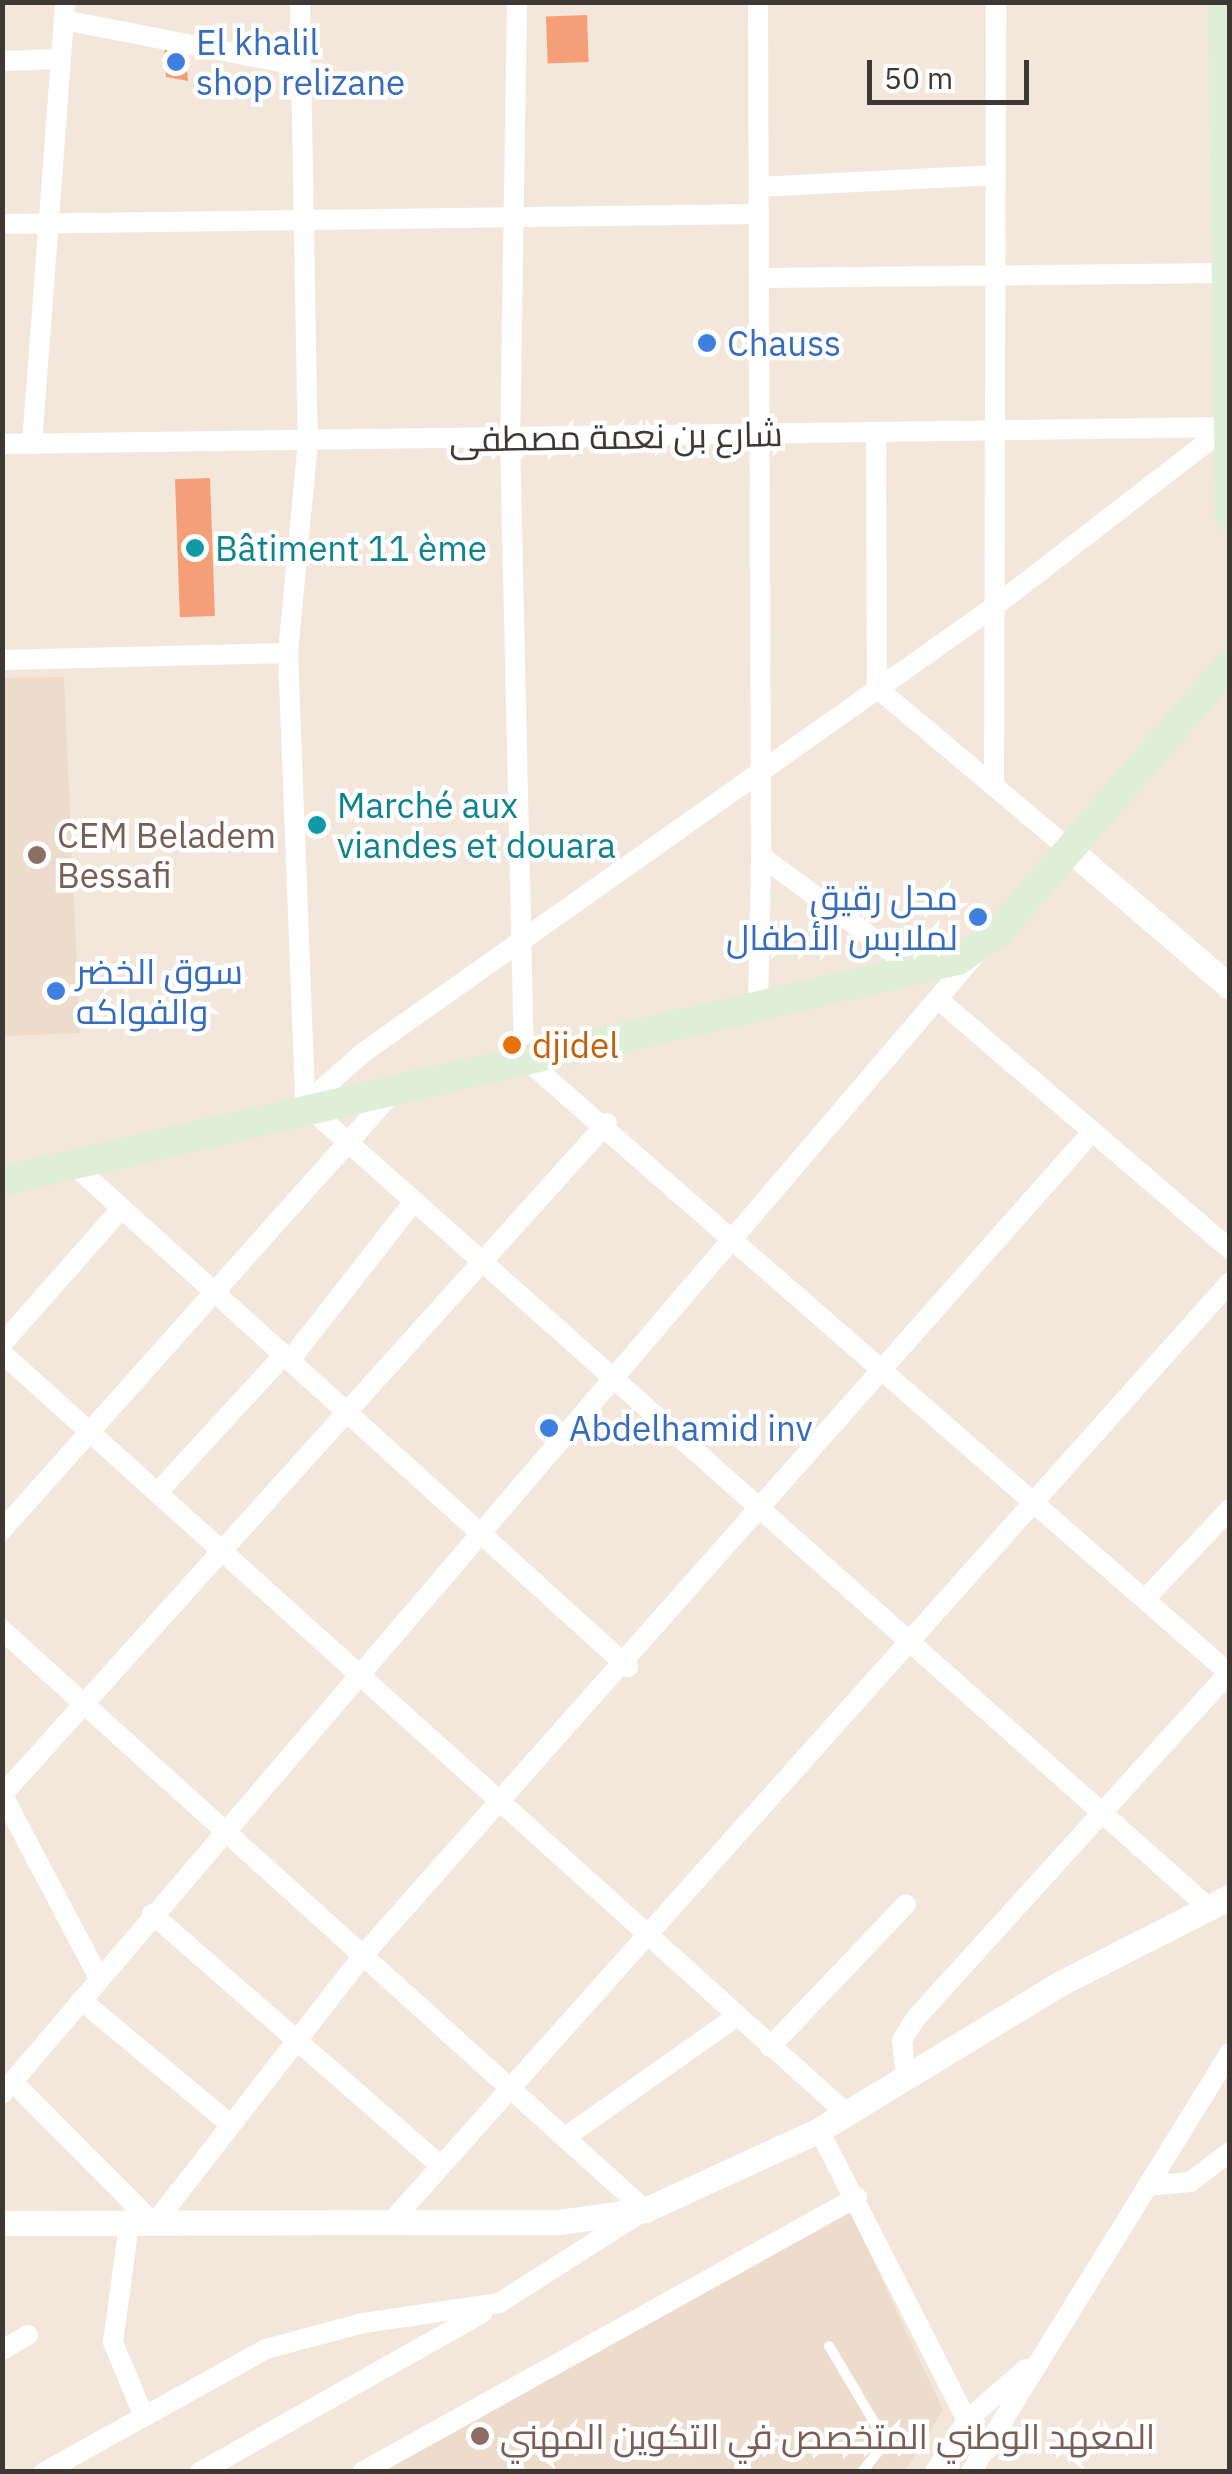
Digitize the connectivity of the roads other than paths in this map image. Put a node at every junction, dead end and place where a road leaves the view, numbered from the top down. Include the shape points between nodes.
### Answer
1 (300, 2) edge
2 (517, 2) edge
3 (758, 2) edge
4 (996, 2) edge
5 (1224, 2) edge
6 (65, 11) edge
7 (61, 59) junction
8 (2, 61) edge
9 (301, 66) junction
10 (1227, 105) edge
11 (994, 175) junction
12 (759, 187) junction
13 (759, 214) junction
14 (514, 216) junction
15 (304, 219) junction
16 (48, 223) junction
17 (2, 224) edge
18 (1226, 272) junction
19 (994, 275) junction
20 (759, 278) junction
21 (1228, 427) edge
22 (998, 430) junction
23 (876, 432) junction
24 (758, 434) junction
25 (510, 438) junction
26 (308, 441) junction
27 (2, 444) edge
28 (32, 444) junction
29 (1230, 517) edge
30 (995, 606) junction
31 (288, 653) junction
32 (2, 660) edge
33 (1230, 664) edge
34 (876, 688) junction
35 (760, 768) junction
36 (994, 786) junction
37 (1070, 849) junction
38 (761, 856) junction
39 (522, 939) junction
40 (978, 950) junction
41 (915, 969) junction
42 (1230, 987) edge
43 (939, 1000) junction
44 (758, 1005) junction
45 (524, 1058) junction
46 (398, 1086) junction
47 (305, 1104) junction
48 (607, 1123) junction
49 (1093, 1132) junction
50 (346, 1146) junction
51 (74, 1164) junction
52 (2, 1181) edge
53 (411, 1205) junction
54 (122, 1208) junction
55 (739, 1239) junction
56 (1230, 1248) edge
57 (479, 1267) junction
58 (1230, 1282) edge
59 (215, 1292) junction
60 (2, 1344) edge
61 (2, 1354) edge
62 (287, 1358) junction
63 (888, 1370) junction
64 (614, 1386) junction
65 (350, 1414) junction
66 (90, 1433) junction
67 (157, 1494) junction
68 (1036, 1502) junction
69 (1230, 1509) edge
70 (758, 1515) junction
71 (2, 1530) edge
72 (484, 1536) junction
73 (226, 1556) junction
74 (1147, 1597) junction
75 (2, 1630) edge
76 (906, 1646) junction
77 (628, 1667) junction
78 (1229, 1673) edge
79 (360, 1678) junction
80 (86, 1706) junction
81 (3, 1795) edge
82 (498, 1804) junction
83 (1102, 1816) junction
84 (224, 1829) junction
85 (1219, 1902) edge
86 (906, 1904) dead end
87 (152, 1914) junction
88 (644, 1934) junction
89 (364, 1954) junction
90 (99, 1978) junction
91 (80, 2000) junction
92 (736, 2016) junction
93 (294, 2040) junction
94 (770, 2046) junction
95 (1230, 2052) edge
96 (906, 2077) junction
97 (510, 2085) junction
98 (8, 2088) edge
99 (846, 2114) junction
100 (230, 2124) junction
101 (819, 2130) junction
102 (567, 2136) junction
103 (1230, 2152) edge
104 (440, 2164) junction
105 (1147, 2186) junction
106 (857, 2197) junction
107 (645, 2210) junction
108 (392, 2221) junction
109 (2, 2223) edge
110 (142, 2224) junction
111 (499, 2303) junction
112 (28, 2336) dead end
113 (829, 2346) dead end
114 (2, 2350) edge
115 (1043, 2354) junction
116 (144, 2416) junction
117 (968, 2420) junction
118 (44, 2472) edge
119 (200, 2472) edge
120 (362, 2472) edge
121 (862, 2472) edge
122 (935, 2472) edge
123 (970, 2472) edge

1 - 9 street
2 - 14 street
3 - 12 street
4 - 11 street
5 - 10 main road
6 - 7 street
6 - 9 street
7 - 8 street
7 - 16 street
9 - 15 street
10 - 18 main road
11 - 12 street
11 - 19 street
12 - 13 street
13 - 14 street
13 - 20 street
14 - 15 street
14 - 25 street
15 - 16 street
15 - 26 street
16 - 17 street
16 - 28 street
18 - 19 street
18 - 21 main road
19 - 20 street
19 - 22 street
20 - 24 street
21 - 22 street, شارع بن نعمة مصطفى
21 - 29 main road
21 - 30 street
22 - 23 street, شارع بن نعمة مصطفى
22 - 30 street
23 - 24 street, شارع بن نعمة مصطفى
23 - 34 street
24 - 25 street, شارع بن نعمة مصطفى
24 - 35 street
25 - 26 street, شارع بن نعمة مصطفى
25 - 39 street
26 - 28 street, شارع بن نعمة مصطفى
26 - 31 street
27 - 28 street, شارع بن نعمة مصطفى
30 - 34 street
30 - 36 street
31 - 32 street
31 - 47 street
33 - 37 main road
34 - 35 street
34 - 36 street
35 - 38 street
35 - 39 street
36 - 37 street
37 - 40 main road
37 - 42 street
38 - 41 street
38 - 44 street
39 - 45 street
39 - 47 street
40 - 41 main road
40 - 43 street
41 - 44 main road
43 - 49 street
43 - 55 street
44 - 45 main road
45 - 46 main road
45 - 48 street
46 - 47 main road
46 - 50 street
47 - 50 street
47 - 51 main road
48 - 55 street
48 - 57 street
49 - 56 street
49 - 63 street
50 - 53 street
50 - 59 street
51 - 52 main road
51 - 54 street
53 - 57 street
53 - 62 street
54 - 59 street
54 - 60 street
55 - 63 street
55 - 64 street
57 - 64 street
57 - 65 street
58 - 68 street
59 - 62 street
59 - 66 street
61 - 66 street
62 - 65 street
62 - 67 street
63 - 68 street
63 - 70 street
64 - 70 street
64 - 72 street
65 - 72 street
65 - 73 street
66 - 67 street
66 - 71 street
67 - 73 street
68 - 74 street
68 - 76 street
69 - 74 street
70 - 76 street
70 - 77 street
72 - 77 street
72 - 79 street
73 - 79 street
73 - 80 street
74 - 78 street
75 - 80 street
76 - 83 street
76 - 88 street
77 - 82 street
78 - 83 street
79 - 82 street
79 - 84 street
80 - 81 street
80 - 84 street
81 - 90 street
82 - 88 street
82 - 89 street
83 - 85 street
83 - 96 street via 907,2029
84 - 87 street
84 - 89 street
85 - 96 street
86 - 94 street
87 - 90 street
87 - 93 street
88 - 92 street
88 - 97 street
89 - 93 street
89 - 97 street
90 - 91 street
91 - 98 street
91 - 100 street
92 - 94 street
92 - 102 street
93 - 100 street
93 - 104 street
94 - 99 street
95 - 105 street
96 - 99 street
97 - 102 street
97 - 104 street
98 - 110 street
99 - 101 street
100 - 110 street
101 - 106 street
101 - 107 street
102 - 107 street
103 - 105 street via 1190,2182
104 - 108 street
105 - 115 street
106 - 117 street
106 - 120 street
107 - 108 street via 559,2222
107 - 111 street
108 - 110 street
109 - 110 street
110 - 116 street via 114,2342
111 - 116 street via 364,2323 266,2349
111 - 119 street
112 - 114 street
113 - 121 lane via 886,2442
115 - 117 street
115 - 123 street
116 - 118 street
117 - 122 street

